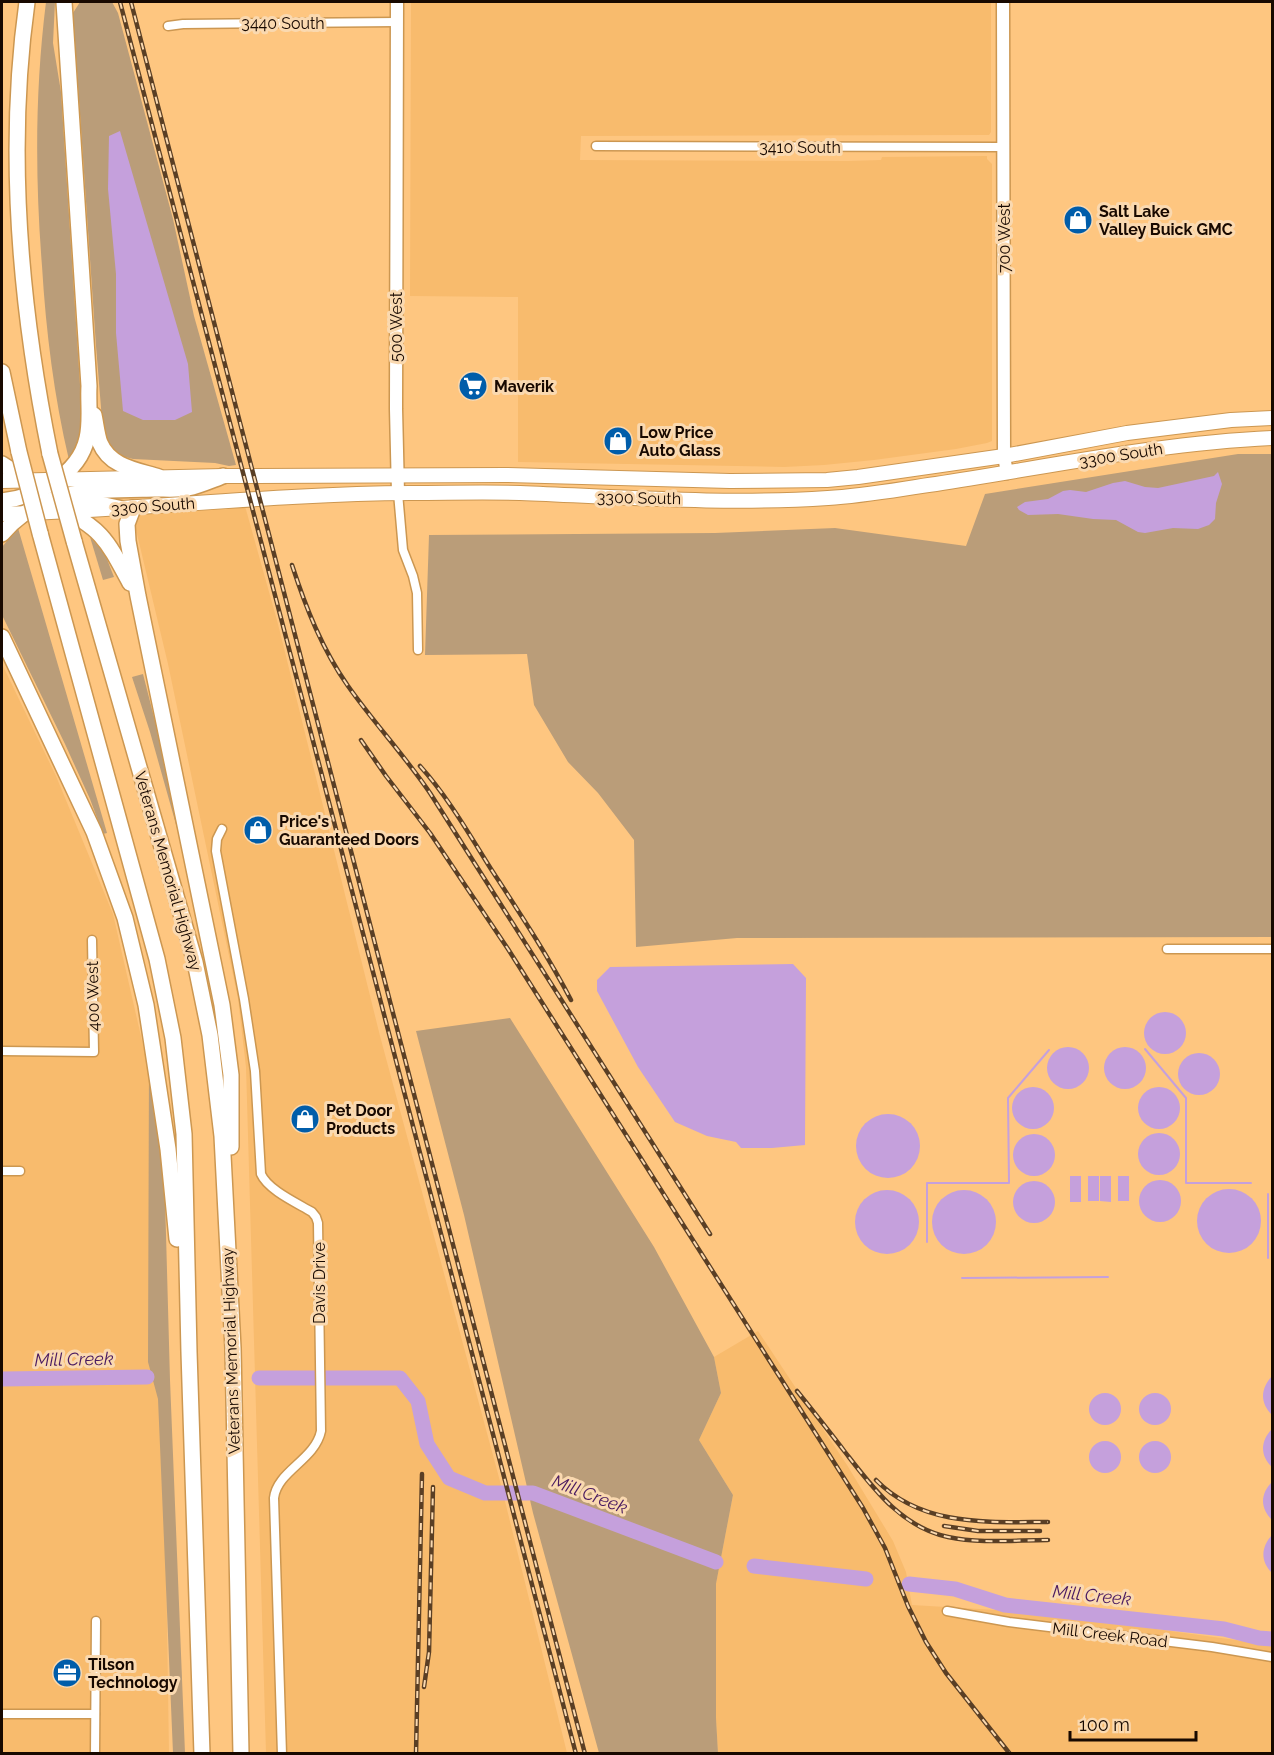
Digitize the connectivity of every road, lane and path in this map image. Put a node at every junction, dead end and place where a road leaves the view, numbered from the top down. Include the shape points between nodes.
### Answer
1 (27, 2) edge
2 (64, 2) edge
3 (397, 2) edge
4 (1004, 2) edge
5 (397, 22) junction
6 (168, 26) dead end
7 (596, 146) dead end
8 (1004, 147) junction
9 (2, 372) edge
10 (89, 386) junction
11 (1272, 418) edge
12 (1272, 438) edge
13 (1004, 456) junction
14 (2, 464) edge
15 (1007, 473) junction
16 (397, 475) junction
17 (223, 476) junction
18 (159, 477) junction
19 (25, 480) junction
20 (59, 480) junction
21 (2, 481) edge
22 (2, 490) edge
23 (398, 493) junction
24 (44, 495) junction
25 (24, 496) junction
26 (63, 496) junction
27 (2, 501) edge
28 (128, 508) junction
29 (68, 512) junction
30 (26, 513) junction
31 (2, 514) edge
32 (2, 534) edge
33 (138, 596) junction
34 (2, 637) edge
35 (2, 643) edge
36 (418, 650) dead end
37 (15, 666) junction
38 (222, 829) dead end
39 (92, 940) dead end
40 (1167, 949) dead end
41 (1272, 949) edge
42 (2, 1051) edge
43 (2, 1171) edge
44 (20, 1171) dead end
45 (233, 1348) junction
46 (189, 1352) junction
47 (947, 1611) dead end
48 (96, 1621) dead end
49 (1272, 1657) edge
50 (2, 1714) edge
51 (95, 1714) junction
52 (95, 1754) edge
53 (202, 1754) edge
54 (241, 1754) edge
55 (282, 1754) edge

1 - 45 highway, Veterans Memorial Highway, bridge via 18,120 18,183 30,344 50,454 195,962 210,1035 222,1136
2 - 10 highway
3 - 5 main road, 500 West
4 - 8 main road, 700 West
5 - 6 street, 3440 South
5 - 16 main road, 500 West
7 - 8 street, 3410 South
8 - 13 main road, 700 West
9 - 46 highway, Veterans Memorial Highway, bridge via 40,533 157,959 173,1038 184,1134
10 - 18 highway via 100,443 109,457 120,466
10 - 20 highway via 84,448
11 - 13 main road, 3300 South via 1127,433
12 - 15 main road, 3300 South via 1130,452
13 - 15 main road, 700 West
13 - 16 main road, 3300 South via 858,477 806,480
14 - 19 highway
15 - 23 main road, 3300 South via 860,495 796,500
16 - 17 main road, 3300 South
16 - 23 main road, 500 West
17 - 18 main road, 3300 South
17 - 26 highway via 189,488 90,491
18 - 20 main road, 3300 South
19 - 20 main road, 3300 South
19 - 21 main road, 3300 South
19 - 24 highway
20 - 24 highway
22 - 25 highway
23 - 28 main road, 3300 South
23 - 36 street, 500 West via 403,550 417,593
24 - 25 highway
24 - 26 highway
24 - 29 highway
24 - 30 highway
25 - 27 highway
26 - 28 highway
28 - 29 main road, 3300 South
28 - 33 highway via 128,542
29 - 30 main road, 3300 South
29 - 33 highway via 106,539
30 - 31 main road, 3300 South
30 - 32 highway
33 - 45 highway via 222,1005 231,1075
34 - 37 highway
35 - 37 highway
37 - 46 highway via 94,832 125,918 146,1005 168,1149
38 - 55 street, Davis Drive via 216,851 255,1071 261,1174 272,1187 312,1212 318,1223 321,1431 312,1451 275,1491
39 - 42 street, 400 West via 94,1052
40 - 41 street
43 - 44 street
45 - 54 highway, Veterans Memorial Highway
46 - 53 highway, Veterans Memorial Highway
47 - 49 street, Mill Creek Road via 1010,1623
48 - 51 street
50 - 51 street
51 - 52 street

